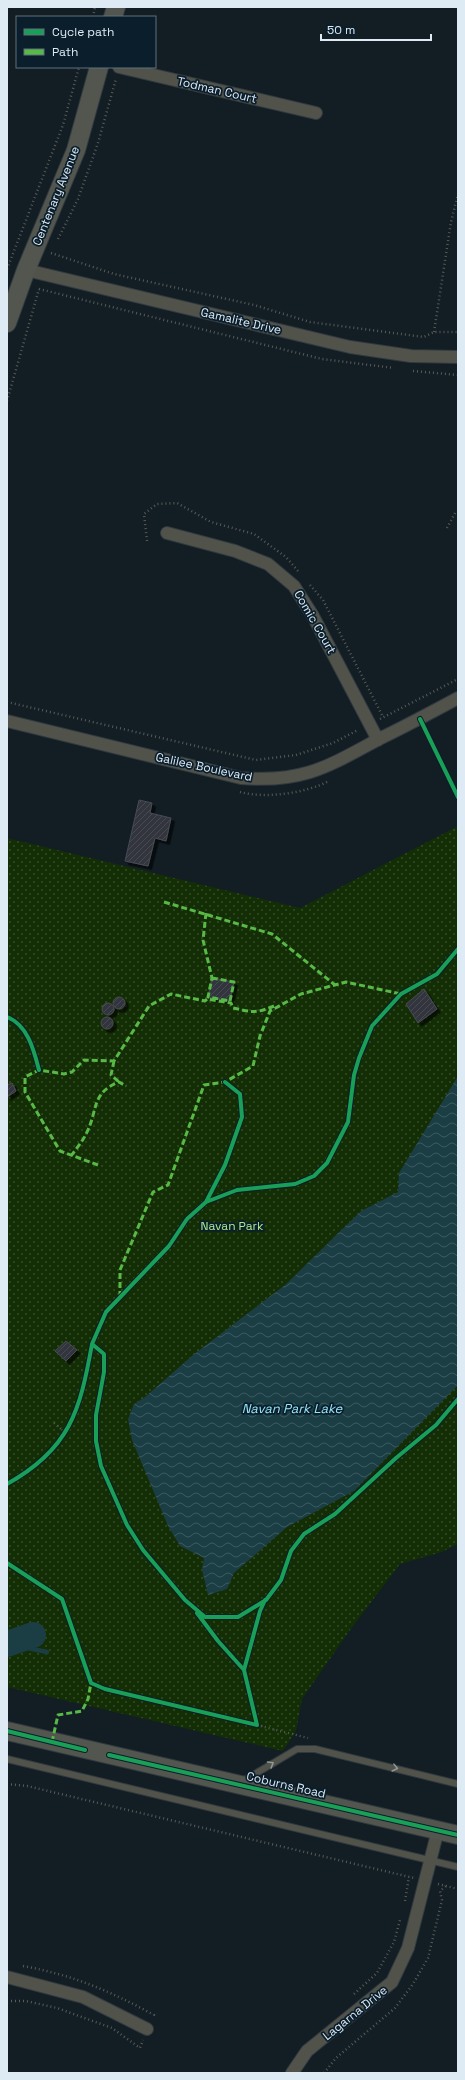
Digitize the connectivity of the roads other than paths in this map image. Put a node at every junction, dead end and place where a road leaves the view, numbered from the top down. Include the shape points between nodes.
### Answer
1 (99, 68) edge
2 (118, 70) edge
3 (316, 113) dead end
4 (26, 270) junction
5 (7, 323) edge
6 (458, 357) edge
7 (167, 532) dead end
8 (458, 698) edge
9 (7, 721) edge
10 (378, 740) junction
11 (7, 1731) edge
12 (7, 1758) edge
13 (238, 1784) junction
14 (458, 1784) edge
15 (438, 1830) junction
16 (458, 1835) edge
17 (429, 1861) junction
18 (458, 1868) edge
19 (7, 1978) edge
20 (147, 2029) dead end
21 (292, 2073) edge

1 - 4 street, Centenary Avenue via 76,150
2 - 3 street, Todman Court
4 - 5 street, Centenary Avenue
4 - 6 street, Gamalite Drive via 350,347 411,356
7 - 10 street, Comic Court via 235,551 268,564 294,586 313,616
8 - 10 street, Galilee Boulevard
9 - 10 street, Galilee Boulevard via 241,778 265,780 314,772
11 - 13 street, Coburns Road
12 - 17 lane
13 -> 14 lane, Coburns Road via 297,1749 309,1749
13 - 15 street, Coburns Road
15 - 16 street, Coburns Road
15 - 17 street, Lagarna Drive
17 - 18 lane
17 - 21 street, Lagarna Drive via 408,1948 392,1982 307,2050
19 - 20 street via 83,1997

